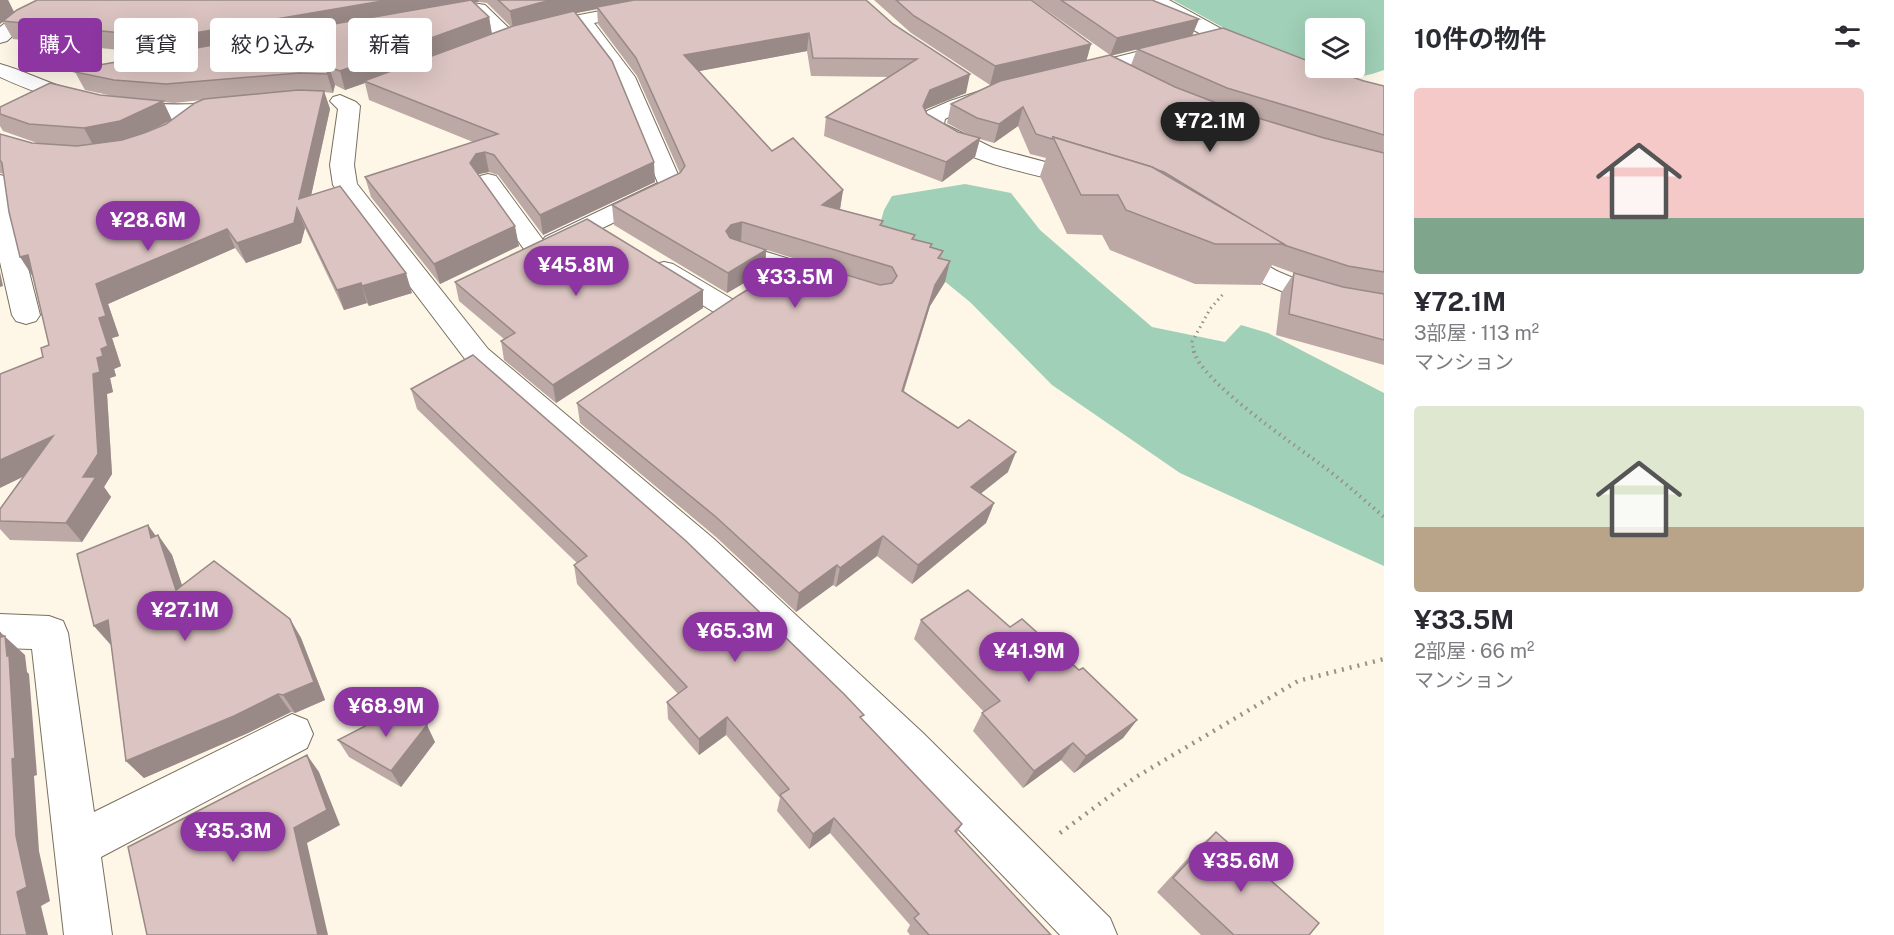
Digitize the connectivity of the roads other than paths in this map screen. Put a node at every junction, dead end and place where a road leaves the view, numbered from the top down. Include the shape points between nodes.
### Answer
1 (65, 0) edge
2 (684, 0) edge
3 (1157, 0) edge
4 (433, 16) edge
5 (582, 20) junction
6 (0, 37) edge
7 (1221, 37) junction
8 (508, 38) junction
9 (487, 46) edge
10 (1084, 50) edge
11 (1270, 60) edge
12 (1110, 65) junction
13 (0, 70) edge
14 (1059, 77) edge
15 (88, 80) edge
16 (1140, 82) edge
17 (44, 88) junction
18 (988, 89) edge
19 (340, 98) dead end
20 (247, 105) edge
21 (201, 111) junction
22 (173, 133) edge
23 (2, 170) edge
24 (488, 181) dead end
25 (1105, 185) edge
26 (590, 225) junction
27 (1210, 240) edge
28 (740, 252) edge
29 (791, 269) junction
30 (856, 288) edge
31 (745, 297) junction
32 (1384, 306) edge
33 (26, 315) dead end
34 (698, 327) edge
35 (0, 631) edge
36 (292, 734) dead end
37 (77, 845) junction
38 (88, 935) edge
39 (1093, 935) edge

1 - 6 street via 19,21
2 - 5 street
3 - 7 street
4 - 8 street via 479,9
5 - 8 street
5 - 26 street via 625,77 671,186
7 - 11 street
7 - 12 street
8 - 9 street
10 - 12 street
12 - 14 street
12 - 16 street
13 - 17 street
15 - 17 street
17 - 21 street via 126,108
18 - 25 street via 935,116 932,126 979,149
19 - 39 street via 350,106 342,165 345,185 444,295 478,356 564,417 908,747
20 - 21 street
21 - 22 street
23 - 33 street via 6,232
24 - 26 street via 526,255
26 - 31 street via 629,249
27 - 32 street via 1262,273 1330,297
28 - 29 street
29 - 30 street
29 - 31 street
31 - 34 street
35 - 37 street via 49,633
36 - 37 street
37 - 38 street

